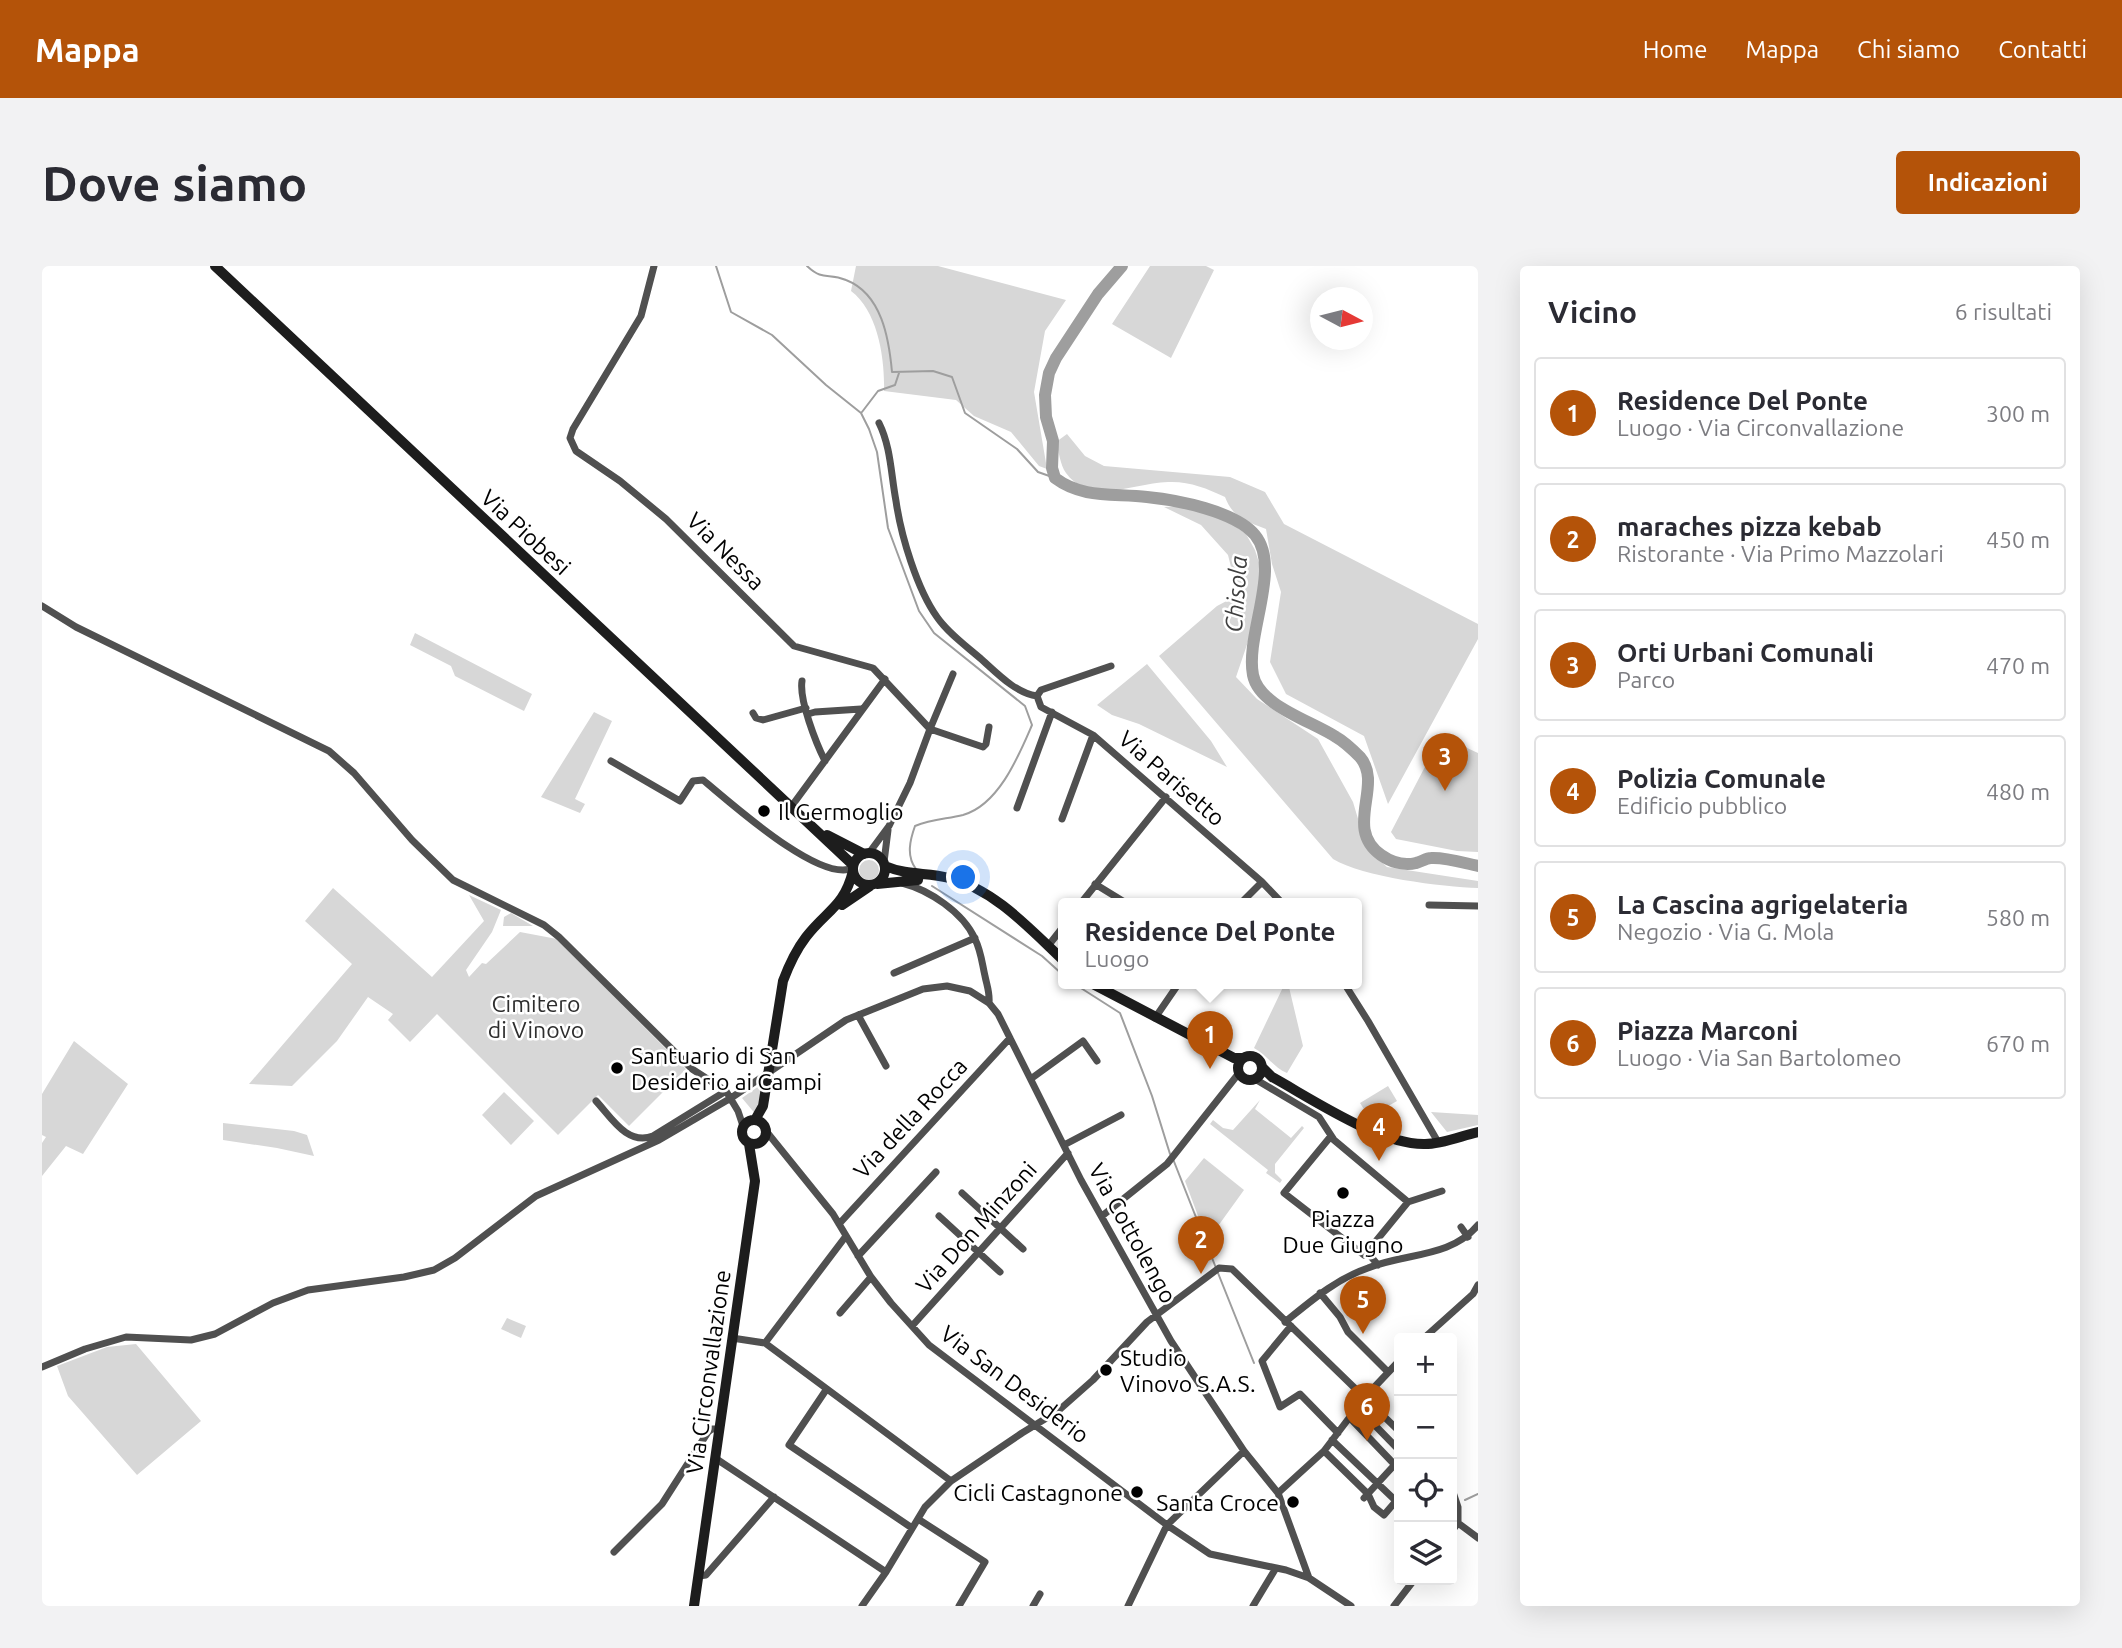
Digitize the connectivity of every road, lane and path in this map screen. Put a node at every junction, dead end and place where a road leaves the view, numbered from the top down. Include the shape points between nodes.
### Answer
1 (215, 266) edge
2 (654, 266) edge
3 (879, 423) dead end
4 (42, 606) edge
5 (1111, 666) dead end
6 (953, 674) dead end
7 (885, 679) junction
8 (802, 681) dead end
9 (1039, 693) junction
10 (862, 709) junction
11 (807, 711) junction
12 (1052, 712) junction
13 (753, 713) dead end
14 (989, 727) dead end
15 (930, 729) junction
16 (1093, 735) junction
17 (611, 761) dead end
18 (825, 761) junction
19 (1166, 797) junction
20 (792, 807) junction
21 (1017, 808) dead end
22 (1062, 819) dead end
23 (813, 826) junction
24 (888, 826) junction
25 (866, 853) junction
26 (885, 864) junction
27 (853, 868) junction
28 (895, 881) junction
29 (964, 882) junction
30 (1262, 882) junction
31 (1096, 884) junction
32 (874, 885) junction
33 (1085, 898) edge
34 (1118, 898) edge
35 (1246, 898) edge
36 (1277, 898) edge
37 (1429, 905) dead end
38 (1478, 906) edge
39 (830, 912) junction
40 (1058, 933) edge
41 (975, 938) junction
42 (1048, 946) junction
43 (1058, 955) edge
44 (894, 973) dead end
45 (1102, 989) edge
46 (1175, 989) edge
47 (1348, 989) edge
48 (989, 1003) junction
49 (858, 1014) junction
50 (1155, 1018) junction
51 (1010, 1038) junction
52 (1097, 1061) dead end
53 (886, 1066) dead end
54 (1247, 1070) junction
55 (769, 1073) junction
56 (1032, 1078) junction
57 (726, 1091) junction
58 (731, 1098) junction
59 (596, 1101) dead end
60 (1121, 1115) dead end
61 (758, 1132) junction
62 (1478, 1132) edge
63 (1331, 1136) junction
64 (1438, 1142) junction
65 (1066, 1149) junction
66 (936, 1172) dead end
67 (1442, 1191) dead end
68 (962, 1193) dead end
69 (1409, 1202) junction
70 (939, 1216) dead end
71 (1102, 1216) junction
72 (839, 1224) junction
73 (1477, 1226) edge
74 (1461, 1227) dead end
75 (1000, 1228) junction
76 (846, 1236) junction
77 (1468, 1237) junction
78 (1023, 1249) dead end
79 (979, 1252) junction
80 (1366, 1254) junction
81 (858, 1256) junction
82 (1378, 1265) junction
83 (1367, 1268) junction
84 (1000, 1272) dead end
85 (871, 1277) junction
86 (1478, 1285) edge
87 (1331, 1287) junction
88 (1320, 1293) junction
89 (1327, 1301) junction
90 (840, 1313) dead end
91 (1156, 1315) junction
92 (1288, 1324) junction
93 (912, 1326) junction
94 (1430, 1333) edge
95 (732, 1338) junction
96 (765, 1343) junction
97 (1394, 1365) edge
98 (42, 1367) edge
99 (1387, 1371) junction
100 (826, 1390) junction
101 (1365, 1398) junction
102 (1358, 1408) junction
103 (1350, 1418) junction
104 (1037, 1424) junction
105 (1394, 1426) edge
106 (719, 1429) junction
107 (1335, 1436) junction
108 (1394, 1445) edge
109 (1244, 1451) junction
110 (1324, 1451) junction
111 (715, 1458) junction
112 (1394, 1459) edge
113 (1394, 1465) edge
114 (951, 1481) junction
115 (1377, 1483) junction
116 (1278, 1493) junction
117 (1366, 1496) junction
118 (774, 1497) junction
119 (1457, 1504) edge
120 (918, 1519) junction
121 (1458, 1523) joint
122 (1167, 1525) junction
123 (912, 1528) junction
124 (1478, 1538) edge
125 (614, 1552) dead end
126 (1276, 1568) junction
127 (886, 1572) junction
128 (699, 1576) junction
129 (1309, 1578) junction
130 (1410, 1585) edge
131 (1040, 1594) dead end
132 (694, 1606) edge
133 (862, 1606) edge
134 (959, 1606) edge
135 (1033, 1606) edge
136 (1128, 1606) edge
137 (1253, 1606) edge
138 (1351, 1606) edge
139 (1394, 1606) edge

1 - 20 street, Via Piobesi
2 - 7 street, Via Nessa via 641,316 573,429 571,444 666,519 794,646 873,668
3 - 9 street, Via Parisetto via 885,435 896,507 928,604 947,629 996,673 1017,688
4 - 57 street via 329,751 453,880 544,925 692,1069
5 - 9 street
6 - 15 street
7 - 10 street
7 - 15 street, Via Nessa
8 - 11 street
9 - 12 street, Via Parisetto via 1041,707
10 - 11 street
10 - 18 street
11 - 13 street via 763,720
11 - 18 street
12 - 16 street, Via Parisetto
12 - 21 street
14 - 15 street via 983,747
15 - 24 street
16 - 19 street, Via Parisetto
16 - 22 street
17 - 27 street via 680,801 693,781 703,780 818,865 845,872
18 - 20 street
19 - 30 street, Via Parisetto
19 - 31 street
20 - 23 street, Via Piobesi
23 - 25 street, Via Piobesi
23 - 27 street, Via Piobesi
24 - 25 street
24 - 26 street
25 - 26 street via 878,855
25 - 27 street
26 - 29 street via 906,874
26 - 32 street via 884,877
27 - 32 street via 857,880
27 - 39 street via 846,894
28 - 29 street
28 - 32 street
28 - 41 street, Via Cottolengo via 926,892 959,917
29 - 42 street via 989,895
30 - 35 street
30 - 36 street, Via Parisetto
31 - 33 street
31 - 34 street
32 - 39 street
37 - 38 street
39 - 55 street via 798,948 783,981
40 - 42 street
41 - 44 street
41 - 48 street, Via Cottolengo
42 - 43 street
45 - 50 street
46 - 50 street
47 - 64 street
48 - 49 street via 970,990 934,987
48 - 51 street, Via Cottolengo
49 - 53 street
49 - 55 street
50 - 54 street
51 - 56 street, Via Cottolengo
51 - 72 street, Via della Rocca
52 - 56 street via 1083,1041
54 - 63 street via 1319,1117
54 - 64 street via 1272,1077 1381,1136 1401,1142
54 - 71 street via 1226,1088 1172,1158
55 - 58 street
55 - 61 street
56 - 65 street, Via Cottolengo
57 - 58 street
57 - 59 street via 647,1139 628,1135
58 - 61 street, Via San Desiderio
58 - 98 street via 659,1140 536,1196 434,1270 308,1290 215,1334 191,1340 126,1337
60 - 65 street
61 - 72 street, Via San Desiderio
61 - 95 street, Via Circonvallazione
62 - 64 street
63 - 69 street
63 - 80 street via 1284,1193
65 - 71 street, Via Cottolengo
65 - 75 street, Via Don Minzoni
66 - 81 street
67 - 69 street
68 - 75 street
69 - 80 street
70 - 79 street
71 - 91 street, Via Cottolengo
72 - 76 street, Via San Desiderio
73 - 77 street
74 - 77 street
75 - 78 street
75 - 79 street, Via Don Minzoni
76 - 81 street, Via San Desiderio
76 - 96 street
77 - 82 street via 1447,1248
79 - 84 street
79 - 93 street, Via Don Minzoni
80 - 82 street
80 - 83 street
81 - 85 street, Via San Desiderio
82 - 83 street
83 - 87 street
85 - 90 street
85 - 93 street, Via San Desiderio
86 - 94 street
87 - 88 street
87 - 89 street
88 - 89 street
88 - 92 street
89 - 99 street via 1348,1332
91 - 92 street via 1217,1269 1233,1269
91 - 104 street via 1058,1411
91 - 109 street, Via Cottolengo
92 - 101 street
92 - 107 street via 1262,1361 1280,1407 1300,1394
93 - 104 street, Via San Desiderio via 929,1345
95 - 96 street
95 - 106 street, Via Circonvallazione
96 - 100 street
97 - 99 street
99 - 101 street
100 - 114 street
100 - 123 street via 789,1445
101 - 102 street
101 - 105 street
102 - 103 street
102 - 108 street
103 - 107 street
103 - 112 street
104 - 114 street
104 - 122 street, Via San Desiderio
106 - 111 street, Via Circonvallazione
106 - 125 street via 708,1432 662,1504
107 - 110 street
107 - 115 street
109 - 116 street, Via Cottolengo
109 - 122 street
110 - 116 street
110 - 117 street
111 - 118 street
111 - 128 street, Via Circonvallazione
113 - 115 street
114 - 120 street
115 - 117 street
115 - 117 street via 1396,1501 1384,1515
116 - 129 street, Via Cottolengo
118 - 127 street
118 - 128 street via 706,1575
119 - 121 street
120 - 123 street
120 - 134 street via 985,1562
121 - 124 street
122 - 126 street, Via San Desiderio via 1210,1553
122 - 136 street
123 - 127 street
126 - 129 street, Via San Desiderio
126 - 137 street
127 - 133 street
128 - 132 street, Via Circonvallazione
129 - 138 street
130 - 139 street
131 - 135 street

